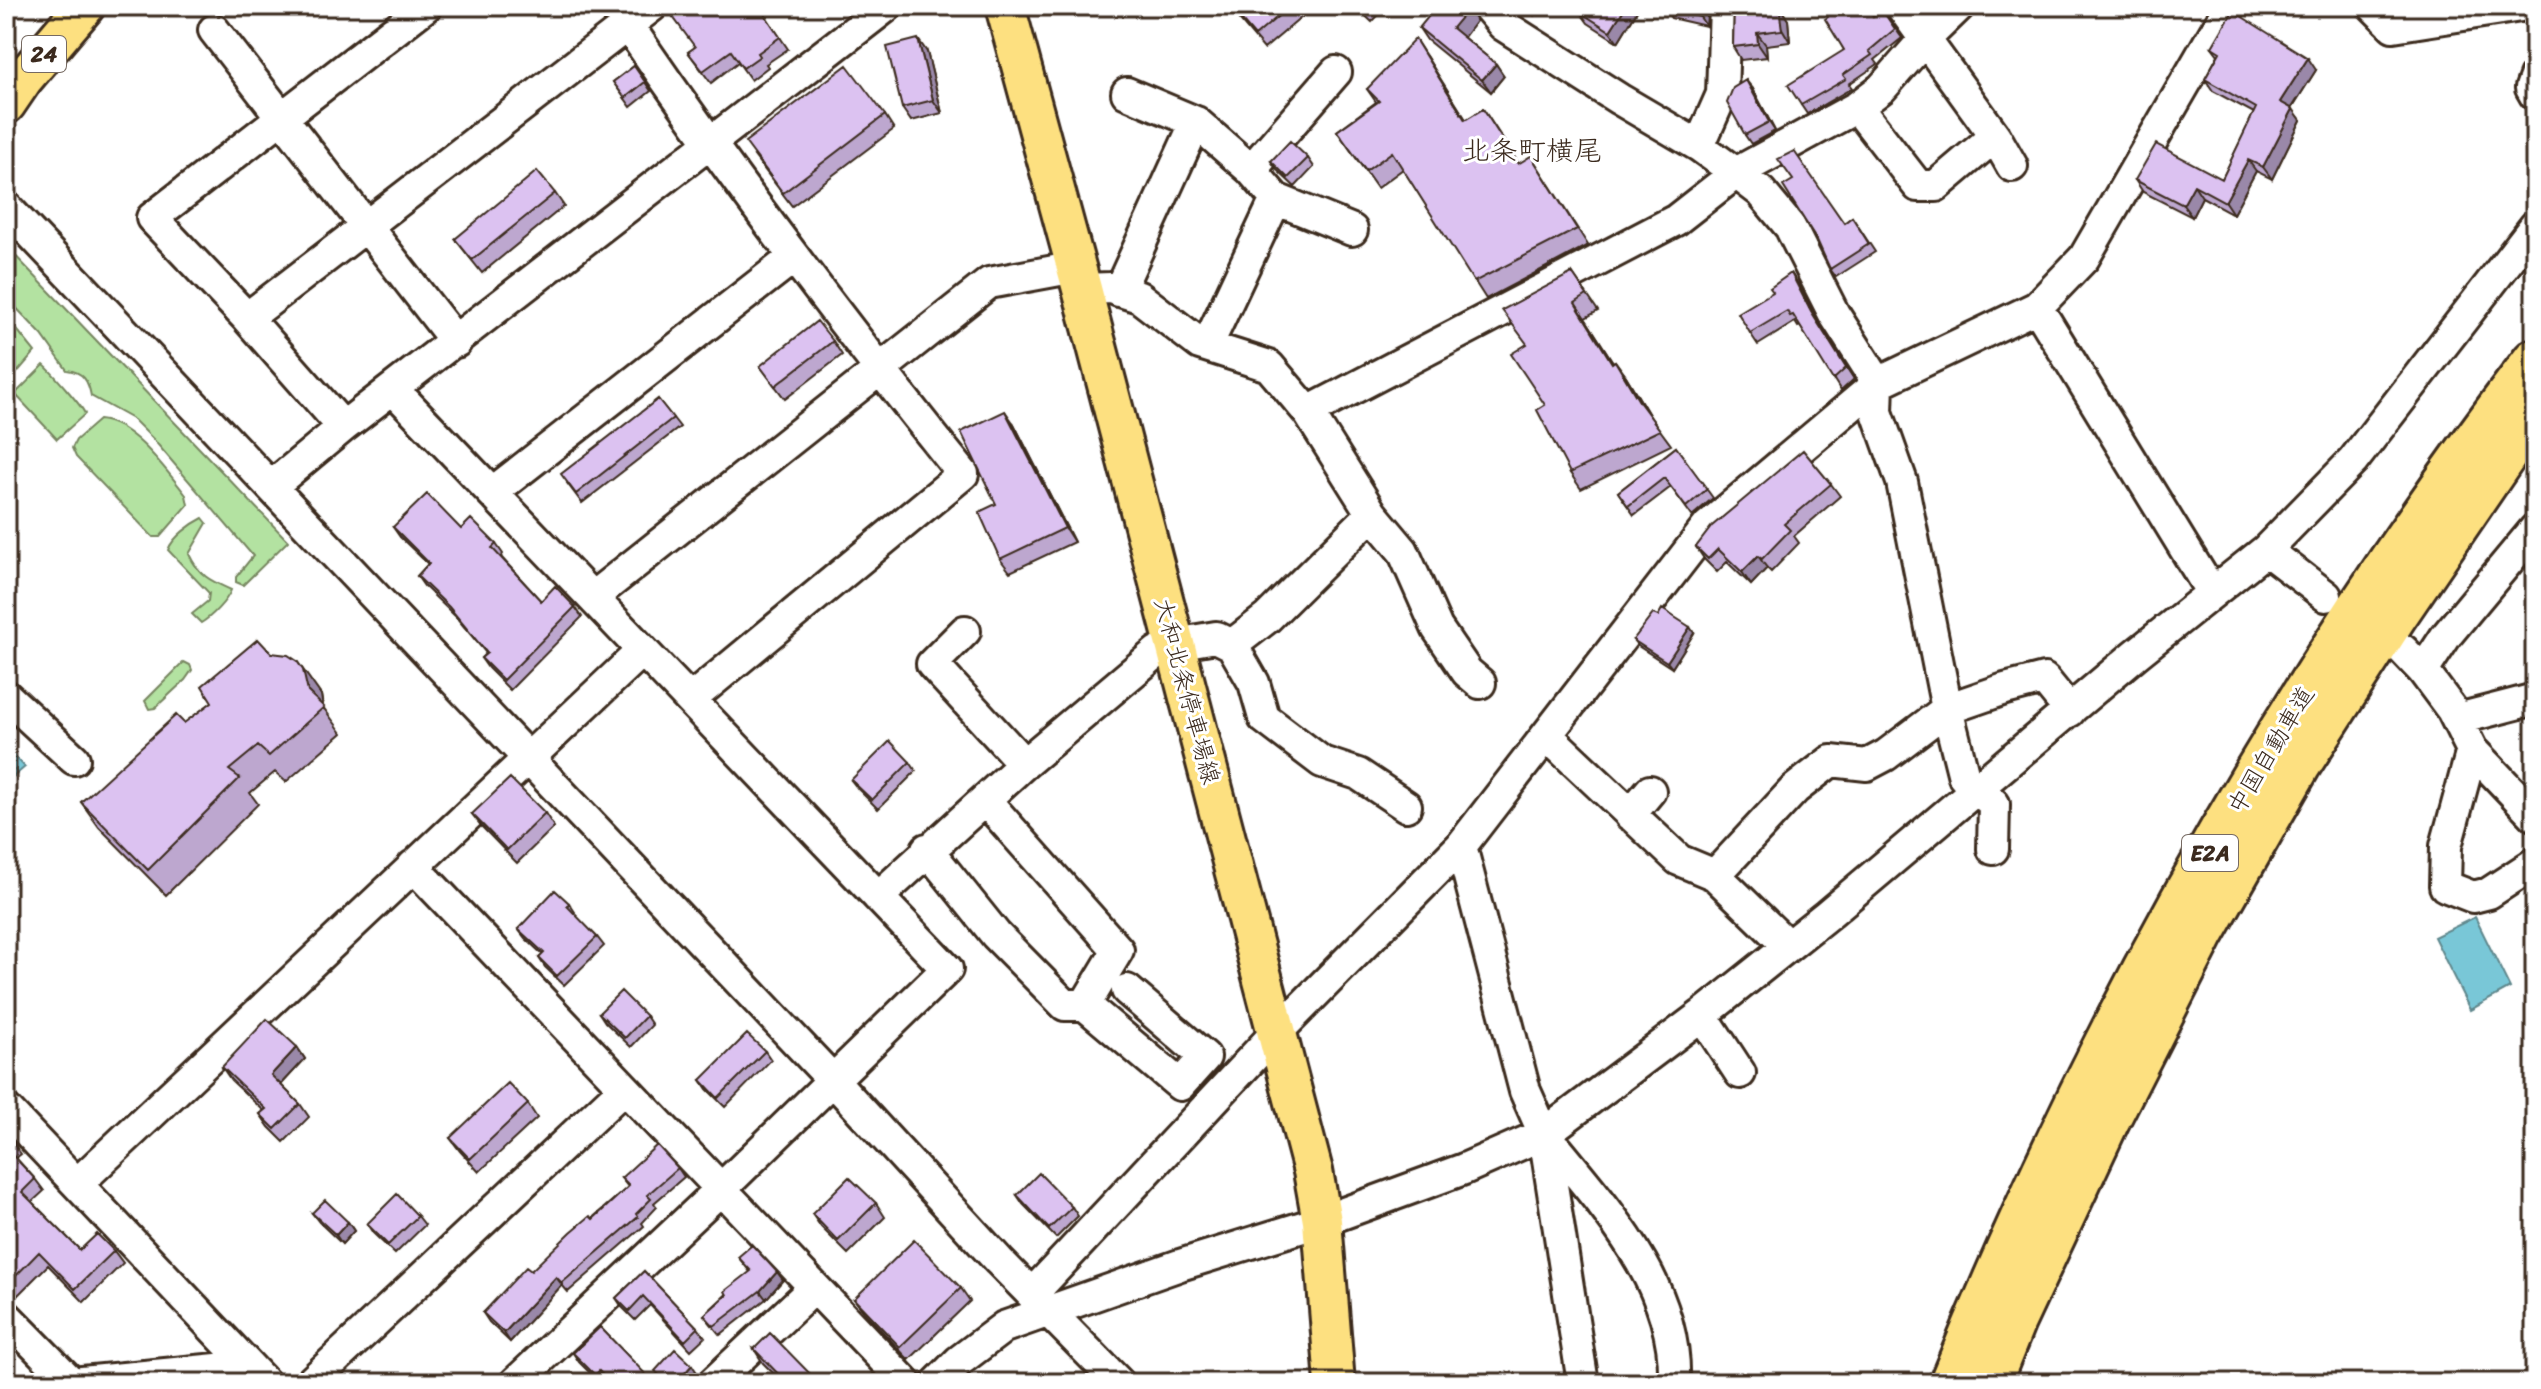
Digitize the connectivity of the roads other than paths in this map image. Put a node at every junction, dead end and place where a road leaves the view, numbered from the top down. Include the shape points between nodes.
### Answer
1 (85, 6) edge
2 (426, 6) edge
3 (652, 6) edge
4 (887, 6) edge
5 (1005, 6) edge
6 (1487, 6) edge
7 (1725, 6) edge
8 (1901, 6) edge
9 (1959, 6) edge
10 (2230, 6) edge
11 (2373, 6) edge
12 (2521, 6) edge
13 (2426, 14) edge
14 (622, 15) edge
15 (859, 15) edge
16 (214, 30) dead end
17 (1924, 40) junction
18 (1336, 72) dead end
19 (2535, 77) edge
20 (1127, 93) dead end
21 (2535, 95) edge
22 (6, 104) edge
23 (1857, 107) junction
24 (282, 117) junction
25 (1196, 122) junction
26 (1995, 136) junction
27 (708, 143) junction
28 (1699, 146) junction
29 (2012, 166) dead end
30 (1251, 170) junction
31 (1736, 173) junction
32 (1276, 199) junction
33 (6, 207) edge
34 (365, 224) junction
35 (2535, 226) edge
36 (1352, 230) dead end
37 (794, 257) junction
38 (1093, 282) junction
39 (2037, 307) junction
40 (247, 318) junction
41 (456, 342) junction
42 (1207, 346) junction
43 (2535, 361) edge
44 (879, 369) junction
45 (1878, 383) junction
46 (394, 390) junction
47 (1308, 412) junction
48 (2535, 413) edge
49 (343, 427) junction
50 (272, 486) junction
51 (493, 492) junction
52 (1372, 514) junction
53 (2535, 529) edge
54 (2266, 550) junction
55 (2212, 593) junction
56 (594, 596) junction
57 (2326, 596) dead end
58 (965, 631) dead end
59 (1175, 644) junction
60 (1232, 645) junction
61 (642, 651) junction
62 (1480, 683) dead end
63 (6, 696) edge
64 (691, 699) junction
65 (2535, 699) edge
66 (1947, 709) junction
67 (2070, 711) junction
68 (2458, 719) junction
69 (1555, 743) dead end
70 (2472, 750) junction
71 (527, 758) junction
72 (74, 759) dead end
73 (1024, 764) junction
74 (1978, 790) junction
75 (1650, 791) dead end
76 (985, 800) junction
77 (1406, 806) dead end
78 (1630, 815) junction
79 (2535, 816) edge
80 (1461, 846) junction
81 (927, 849) junction
82 (1993, 849) dead end
83 (2535, 863) edge
84 (413, 866) junction
85 (1715, 875) junction
86 (878, 897) junction
87 (1788, 946) junction
88 (1127, 990) dead end
89 (1085, 1005) junction
90 (1702, 1015) junction
91 (1276, 1033) junction
92 (1740, 1073) dead end
93 (832, 1079) junction
94 (623, 1089) junction
95 (6, 1109) edge
96 (1545, 1142) junction
97 (78, 1183) junction
98 (720, 1190) junction
99 (1322, 1221) junction
100 (814, 1288) junction
101 (1042, 1302) junction
102 (6, 1316) edge
103 (256, 1374) edge
104 (72, 1383) edge
105 (310, 1383) edge
106 (515, 1383) edge
107 (713, 1383) edge
108 (906, 1383) edge
109 (937, 1383) edge
110 (1119, 1383) edge
111 (1335, 1383) edge
112 (1583, 1383) edge
113 (1674, 1383) edge
114 (1952, 1383) edge
115 (1988, 1383) edge

1 - 22 main road, 24
2 - 24 street
3 - 14 street
4 - 15 street
5 - 38 main road, 大和北条停車場線
6 - 28 street via 1503,25
7 - 28 street via 1722,94
8 - 17 street
9 - 17 street
10 - 39 street via 2084,258
11 - 13 street via 2393,26
12 - 13 street
14 - 27 street
14 - 34 street
15 - 27 street
16 - 24 street
17 - 23 street via 1882,88
17 - 26 street
18 - 30 street
19 - 21 street
20 - 25 street
23 - 26 street via 1918,186 1936,186
23 - 31 street
24 - 34 street
24 - 40 street via 152,218
25 - 30 street
25 - 38 street
26 - 29 street
27 - 37 street
27 - 41 street
28 - 31 street
30 - 32 street
31 - 45 street via 1761,192 1790,227 1834,314
31 - 47 street via 1676,220
32 - 36 street
32 - 42 street
33 - 50 street
34 - 40 street
34 - 41 street
35 - 54 street via 2353,461
37 - 44 street
37 - 51 street
38 - 42 street via 1139,297
38 - 44 street via 989,283
38 - 59 main road, 大和北条停車場線
39 - 45 street
39 - 55 street
40 - 49 street
41 - 46 street
42 - 47 street via 1269,366
43 - 114 highway, 中国自動車道 / E2A via 2366,598 2253,776 2075,1109
44 - 56 street
44 - 64 street via 963,474
45 - 66 street via 1877,412 1902,482
45 - 80 street via 1708,526
46 - 49 street
46 - 51 street
47 - 52 street
48 - 115 highway, 中国自動車道 / E2A via 2306,753 2202,933 2107,1120
49 - 50 street
50 - 71 street
51 - 56 street
52 - 60 street via 1267,618
52 - 62 street via 1403,551 1448,646
53 - 68 street via 2446,636 2413,661
54 - 55 street
54 - 57 street
55 - 67 street
56 - 61 street
58 - 73 street via 932,664
59 - 60 street via 1216,637
59 - 73 street via 1157,652
59 - 91 main road, 大和北条停車場線
60 - 77 street via 1254,683 1264,718 1322,762 1358,774
61 - 64 street
61 - 71 street
63 - 72 street
64 - 86 street
65 - 68 street
66 - 67 street via 2044,679
66 - 74 street via 1964,777
66 - 85 street via 1867,765 1831,761 1795,789
67 - 74 street
68 - 70 street
69 - 78 street
70 - 79 street
70 - 83 street via 2446,846 2445,886 2473,897 2489,893
71 - 84 street
71 - 93 street
73 - 76 street
74 - 82 street via 1994,804
74 - 87 street
75 - 78 street
76 - 81 street
76 - 89 street via 1118,950
78 - 85 street via 1679,860
80 - 91 street
80 - 96 street via 1525,1091
81 - 86 street
81 - 89 street via 996,935 1065,1005
84 - 94 street
84 - 97 street
85 - 87 street
86 - 93 street via 947,969
87 - 90 street
88 - 89 street via 1205,1057 1180,1085
90 - 92 street
90 - 96 street
91 - 99 main road, 大和北条停車場線
91 - 101 street
93 - 98 street
93 - 101 street
94 - 98 street
94 - 105 street
95 - 97 street
96 - 99 street
96 - 112 street
96 - 113 street via 1558,1150 1631,1243 1668,1323
97 - 103 street
98 - 100 street
98 - 106 street
99 - 101 street
99 - 111 main road, 大和北条停車場線
100 - 107 street
100 - 108 street
101 - 109 street
101 - 110 street
102 - 104 street
103 - 104 street

